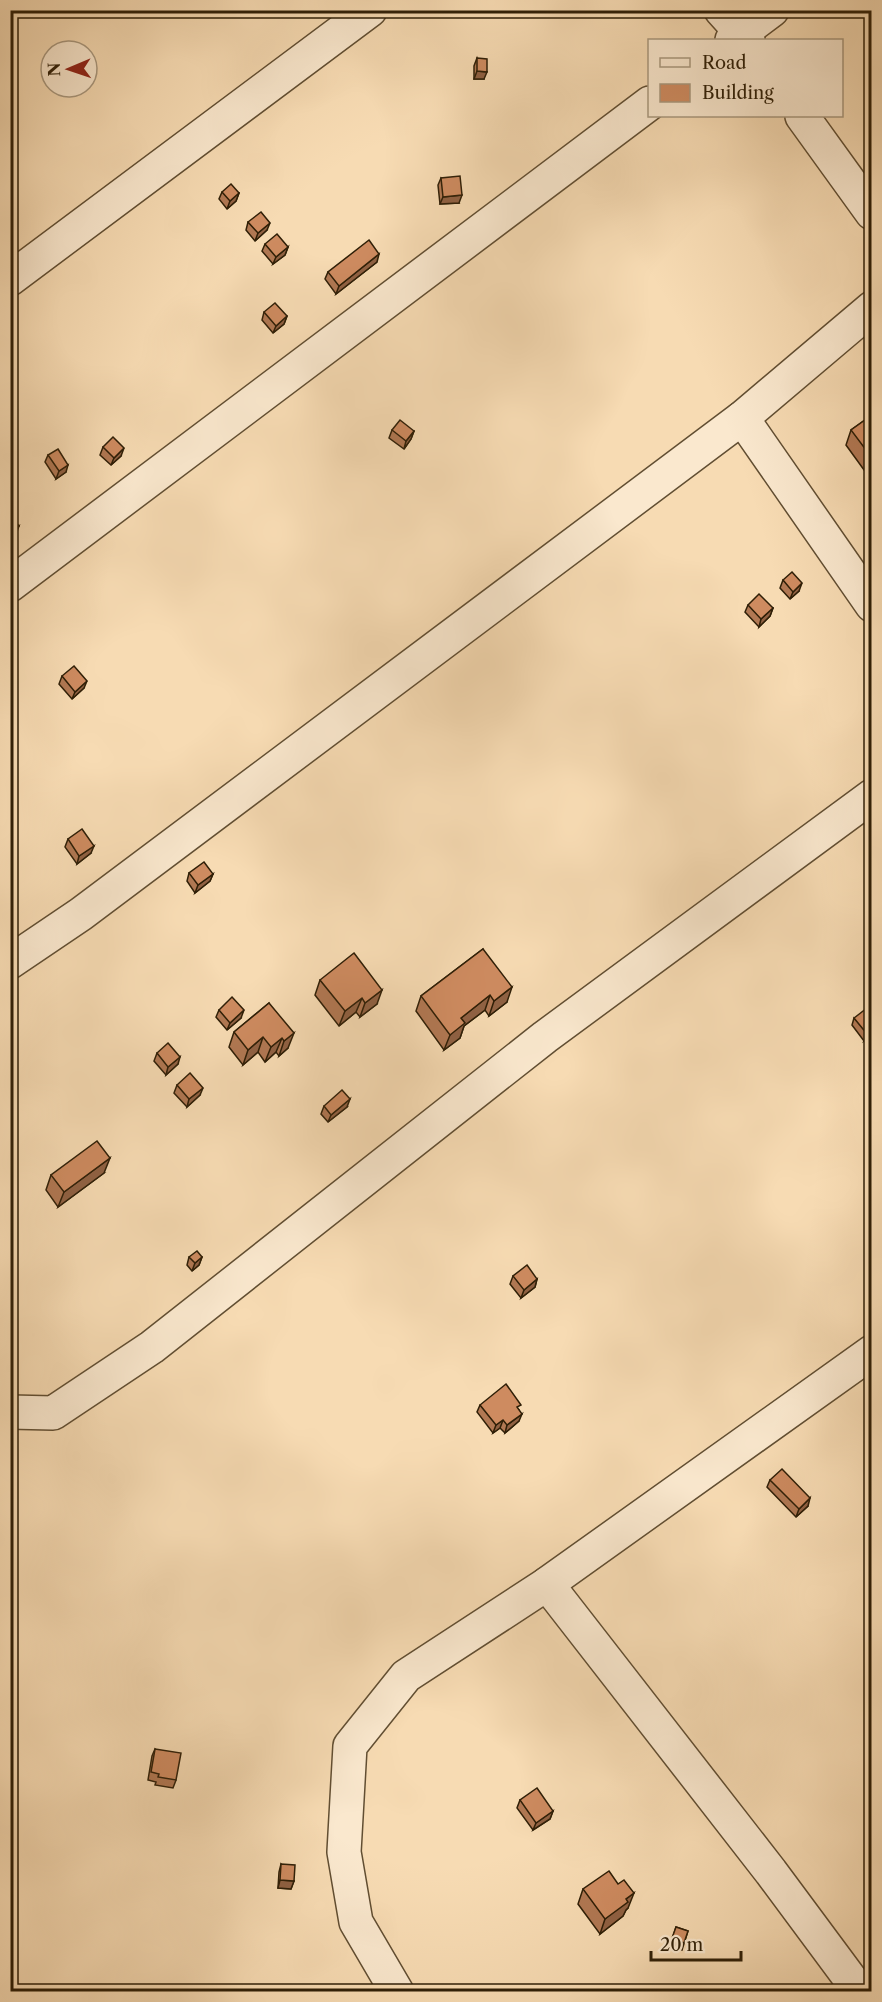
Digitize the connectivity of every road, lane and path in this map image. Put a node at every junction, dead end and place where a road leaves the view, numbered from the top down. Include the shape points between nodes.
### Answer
1 (370, 10) edge
2 (772, 10) edge
3 (736, 31) edge
4 (648, 105) edge
5 (803, 117) edge
6 (872, 213) edge
7 (10, 279) edge
8 (872, 308) edge
9 (742, 418) junction
10 (10, 585) edge
11 (872, 605) edge
12 (872, 796) edge
13 (10, 962) edge
14 (872, 1352) edge
15 (10, 1412) edge
16 (547, 1584) junction
17 (397, 1992) edge
18 (860, 1992) edge

1 - 7 street
2 - 3 street
4 - 10 street
5 - 6 street
8 - 9 street
9 - 11 street
9 - 13 street via 81,915
12 - 15 street via 545,1037 152,1347 53,1413
14 - 16 street
16 - 17 street via 406,1676 350,1746 344,1852 356,1922
16 - 18 street

